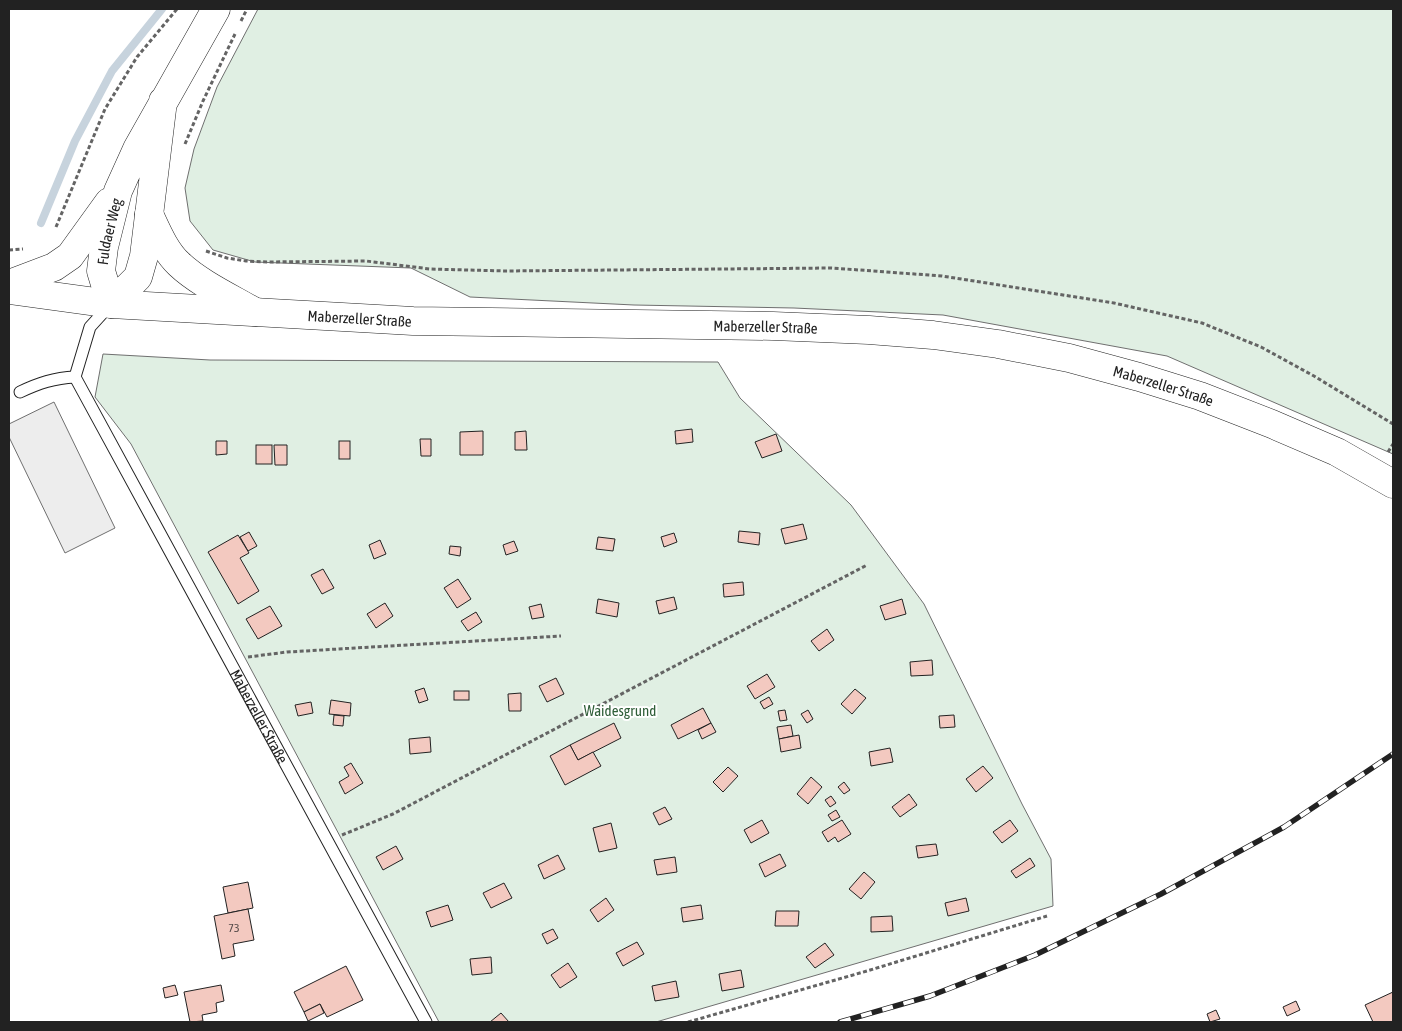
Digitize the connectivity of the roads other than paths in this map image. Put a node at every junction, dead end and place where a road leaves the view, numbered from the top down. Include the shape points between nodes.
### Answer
1 (216, 9) edge
2 (162, 101) junction
3 (118, 191) junction
4 (148, 214) junction
5 (9, 284) edge
6 (9, 290) edge
7 (111, 304) junction
8 (255, 312) junction
9 (75, 377) junction
10 (20, 392) dead end
11 (1393, 484) edge
12 (426, 1022) edge

1 - 2 main road, Fuldaer Weg
2 - 3 main road, Fuldaer Weg
2 - 4 main road, Fuldaer Weg
3 - 5 main road via 70,256 48,270
3 - 7 main road, Fuldaer Weg via 100,271
4 - 7 main road, Fuldaer Weg via 144,256 138,277
4 - 8 main road via 162,242 179,264
6 - 7 main road, Maberzeller Straße
7 - 8 main road, Maberzeller Straße
7 - 9 lane via 90,327
8 - 11 main road, Maberzeller Straße via 413,321 869,330 998,344 1069,358 1200,396 1337,452
9 - 10 lane via 40,382
9 - 12 lane, Maberzeller Straße

